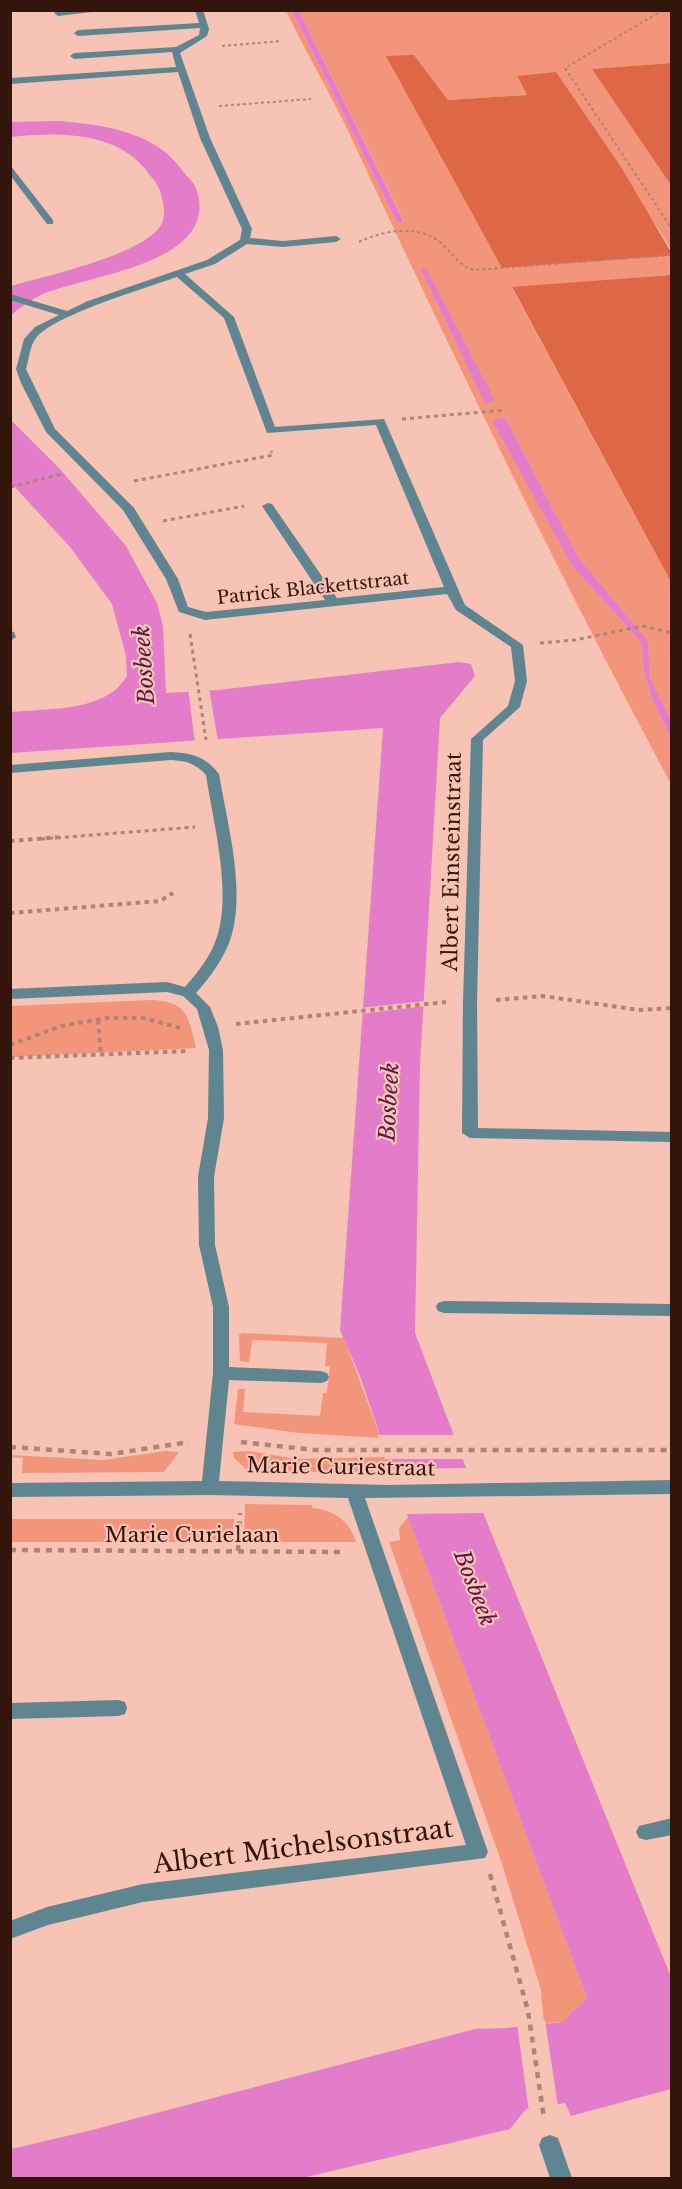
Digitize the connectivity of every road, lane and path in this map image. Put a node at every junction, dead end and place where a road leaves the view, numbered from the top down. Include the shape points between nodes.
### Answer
1 (104, 10) edge
2 (199, 10) edge
3 (663, 10) edge
4 (58, 14) dead end
5 (204, 25) junction
6 (78, 33) dead end
7 (281, 41) dead end
8 (178, 49) junction
9 (74, 56) dead end
10 (180, 69) junction
11 (10, 81) edge
12 (311, 99) dead end
13 (194, 108) junction
14 (10, 168) edge
15 (14, 177) edge
16 (50, 222) dead end
17 (672, 228) edge
18 (336, 239) joint
19 (245, 241) junction
20 (672, 255) edge
21 (180, 275) junction
22 (10, 297) edge
23 (69, 315) junction
24 (506, 410) dead end
25 (381, 423) junction
26 (270, 430) junction
27 (65, 473) dead end
28 (106, 485) junction
29 (10, 487) edge
30 (268, 506) joint
31 (139, 525) junction
32 (451, 590) junction
33 (333, 602) junction
34 (193, 613) junction
35 (672, 633) edge
36 (517, 645) junction
37 (206, 743) dead end
38 (10, 769) edge
39 (220, 825) junction
40 (164, 829) junction
41 (164, 835) dead end
42 (10, 841) edge
43 (173, 894) dead end
44 (10, 913) edge
45 (188, 993) junction
46 (10, 994) edge
47 (470, 1002) junction
48 (672, 1008) edge
49 (358, 1011) dead end
50 (98, 1020) dead end
51 (216, 1050) junction
52 (101, 1054) junction
53 (10, 1058) edge
54 (672, 1137) edge
55 (444, 1307) dead end
56 (672, 1310) edge
57 (221, 1373) junction
58 (321, 1377) dead end
59 (366, 1450) dead end
60 (672, 1450) edge
61 (672, 1487) edge
62 (210, 1488) junction
63 (242, 1489) junction
64 (10, 1490) edge
65 (354, 1491) junction
66 (10, 1550) edge
67 (238, 1551) junction
68 (374, 1552) junction
69 (118, 1708) dead end
70 (10, 1711) edge
71 (672, 1826) edge
72 (646, 1832) dead end
73 (478, 1852) junction
74 (10, 1930) edge
75 (545, 2122) dead end
76 (550, 2145) dead end
77 (561, 2178) edge

1 - 4 street
2 - 5 street
3 - 17 path via 565,68
5 - 6 street
5 - 8 street via 203,36
7 - 8 path
8 - 9 street
8 - 10 street
10 - 11 street
10 - 13 street
12 - 13 path
13 - 19 street via 247,229
14 - 15 street
15 - 16 street
18 - 19 street
18 - 20 path via 342,244 407,231 440,242 467,269 487,270
19 - 21 street, Patrick Blackettstraat
21 - 23 street, Patrick Blackettstraat via 92,303
21 - 26 street via 229,317
22 - 23 street
23 - 28 street, Patrick Blackettstraat via 39,329 29,339 21,369 50,430
24 - 25 path
25 - 26 street
25 - 32 street
26 - 28 path via 264,437 273,454
27 - 29 path
28 - 31 street, Patrick Blackettstraat
30 - 31 path via 261,503
30 - 33 street
31 - 34 street, Patrick Blackettstraat via 172,579 183,609
32 - 33 street, Patrick Blackettstraat
32 - 36 street via 460,607
33 - 34 street, Patrick Blackettstraat via 205,616
34 - 37 path via 189,629
35 - 36 path via 643,626 575,640
36 - 47 street, Albert Einsteinstraat via 520,681 514,707 477,739
38 - 39 street via 171,756 203,761 212,774
39 - 40 path
39 - 45 street via 230,909 225,935 205,974
40 - 41 path
40 - 42 path
43 - 44 path via 160,901
45 - 46 street via 167,987
45 - 51 street via 203,1007
47 - 48 path via 543,996 639,1010
47 - 49 path
47 - 54 street, Albert Einsteinstraat via 470,1133
50 - 52 path
51 - 52 path
51 - 57 street via 216,1118 206,1177 207,1245 221,1307
52 - 53 path
55 - 56 street
57 - 58 street
57 - 62 street
59 - 60 path, Marie Curiestraat
61 - 65 street, Marie Curiestraat
62 - 63 street, Marie Curiestraat
62 - 64 street, Marie Curiestraat
63 - 65 street, Marie Curiestraat
63 - 67 path
65 - 68 street, Albert Michelsonstraat
66 - 67 path, Marie Curielaan
67 - 68 path, Marie Curielaan
68 - 73 street, Albert Michelsonstraat
69 - 70 street
71 - 72 street
73 - 74 street, Albert Michelsonstraat via 143,1893 47,1916
73 - 75 path via 490,1872 528,2011
76 - 77 street

